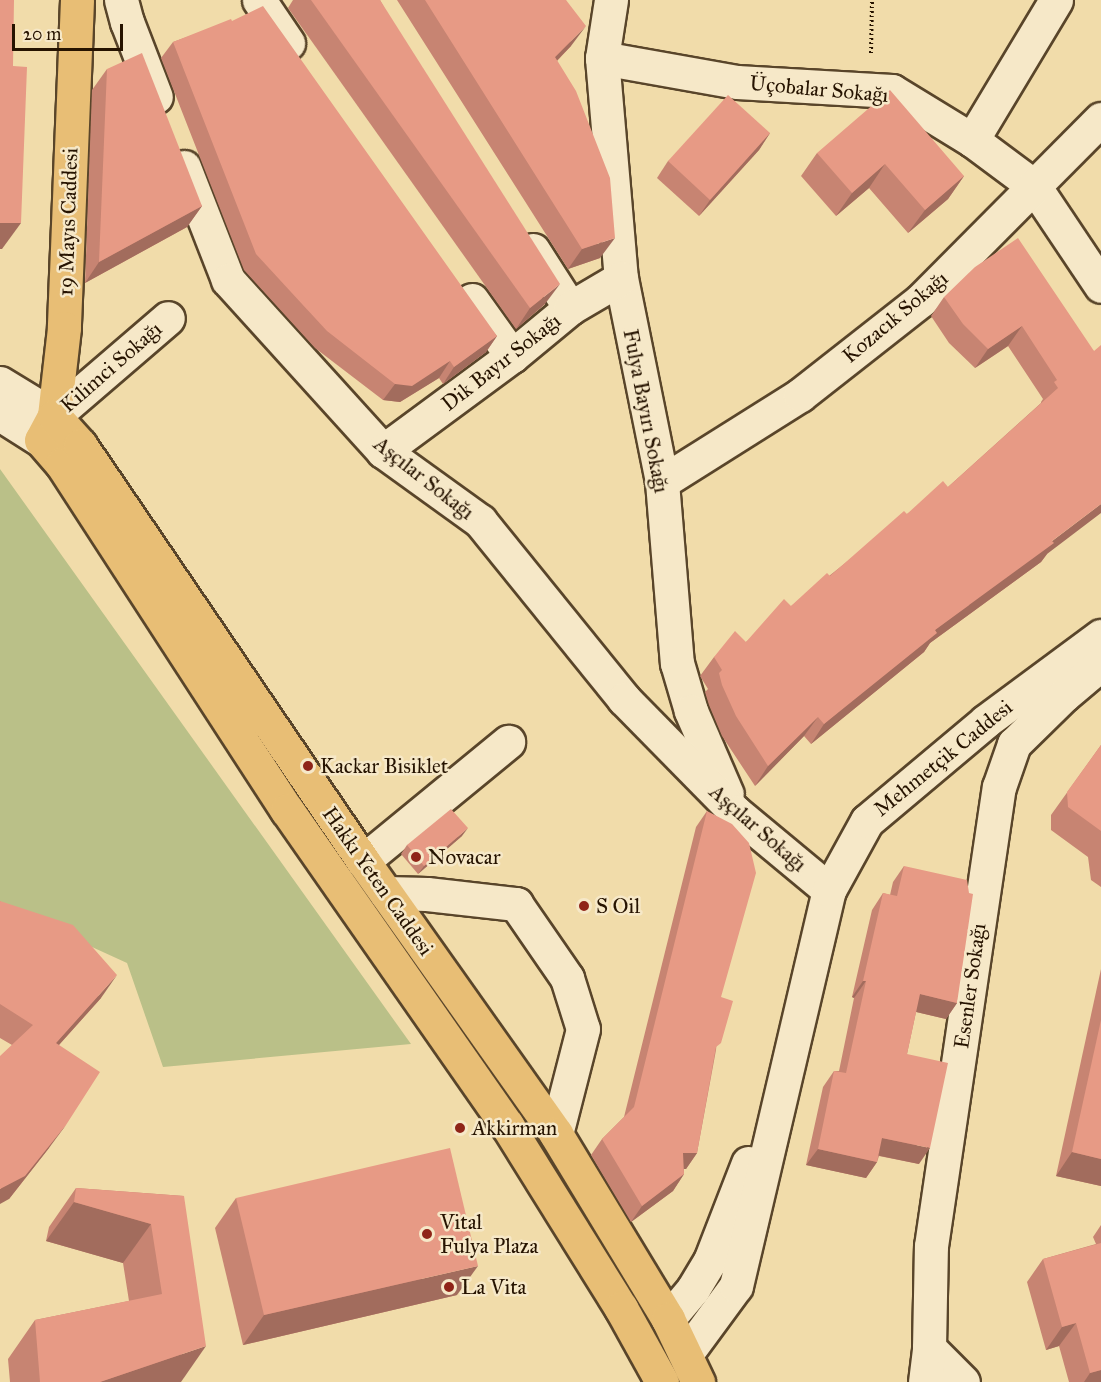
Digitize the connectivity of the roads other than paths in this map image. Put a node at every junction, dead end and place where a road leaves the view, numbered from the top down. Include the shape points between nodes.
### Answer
1 (77, 0) edge
2 (121, 0) edge
3 (259, 0) edge
4 (611, 0) edge
5 (1056, 0) edge
6 (579, 24) edge
7 (602, 58) junction
8 (303, 65) edge
9 (1101, 118) edge
10 (972, 140) junction
11 (1034, 186) junction
12 (519, 229) edge
13 (456, 278) edge
14 (621, 278) junction
15 (1101, 286) edge
16 (570, 308) junction
17 (168, 318) dead end
18 (512, 356) junction
19 (0, 383) edge
20 (0, 414) edge
21 (48, 428) junction
22 (383, 451) junction
23 (662, 482) junction
24 (1101, 636) edge
25 (1101, 664) edge
26 (986, 721) junction
27 (508, 742) dead end
28 (1014, 744) junction
29 (735, 812) junction
30 (363, 861) junction
31 (830, 890) junction
32 (386, 893) junction
33 (791, 1052) junction
34 (556, 1134) junction
35 (668, 1319) junction
36 (929, 1348) junction
37 (692, 1368) edge
38 (658, 1381) edge
39 (925, 1382) edge
40 (963, 1382) edge

1 - 21 main road, 19 Mayıs Caddesi via 64,328
2 - 22 street, Aşçılar Sokağı via 228,280
3 - 8 street
4 - 7 street, Fulya Bayırı Sokağı
5 - 10 street
6 - 7 street
7 - 10 street, Üçobalar Sokağı via 737,82 892,91
7 - 14 street, Fulya Bayırı Sokağı
9 - 11 street, Kozacık Sokağı
10 - 11 street, Üçobalar Sokağı
11 - 15 street, Üçobalar Sokağı
11 - 23 street, Kozacık Sokağı via 921,300 800,395
12 - 16 street
13 - 18 street
14 - 16 street, Dik Bayır Sokağı
14 - 23 street, Fulya Bayırı Sokağı
16 - 18 street, Dik Bayır Sokağı
17 - 21 street, Kilimci Sokağı
18 - 22 street, Dik Bayır Sokağı
19 - 21 street, Hakkı Yeten Caddesi
20 - 21 street, Hakkı Yeten Caddesi
21 - 30 main road, Hakkı Yeten Caddesi via 80,446
21 - 38 main road, Hakkı Yeten Caddesi via 62,464 287,810 507,1125 615,1298
22 - 29 street, Aşçılar Sokağı via 480,521 624,699
23 - 29 street, Fulya Bayırı Sokağı via 677,663 691,711
24 - 26 street, Mehmetçik Caddesi
25 - 28 street, Esenler Sokağı
26 - 28 street
26 - 31 street, Mehmetçik Caddesi via 867,821
27 - 30 street
28 - 36 street, Esenler Sokağı via 999,787 931,1246
29 - 31 street, Aşçılar Sokağı
30 - 32 main road, Hakkı Yeten Caddesi
31 - 33 street, Mehmetçik Caddesi
32 - 34 main road, Hakkı Yeten Caddesi
32 - 34 street via 516,904 567,978 583,1029
33 - 35 street, Mehmetçik Caddesi via 710,1261
33 - 37 street, Mehmetçik Caddesi via 736,1286
34 - 35 main road, Hakkı Yeten Caddesi
35 - 37 main road, Hakkı Yeten Caddesi
35 - 38 main road
36 - 39 street, Esenler Sokağı
36 - 40 street
37 - 38 main road

